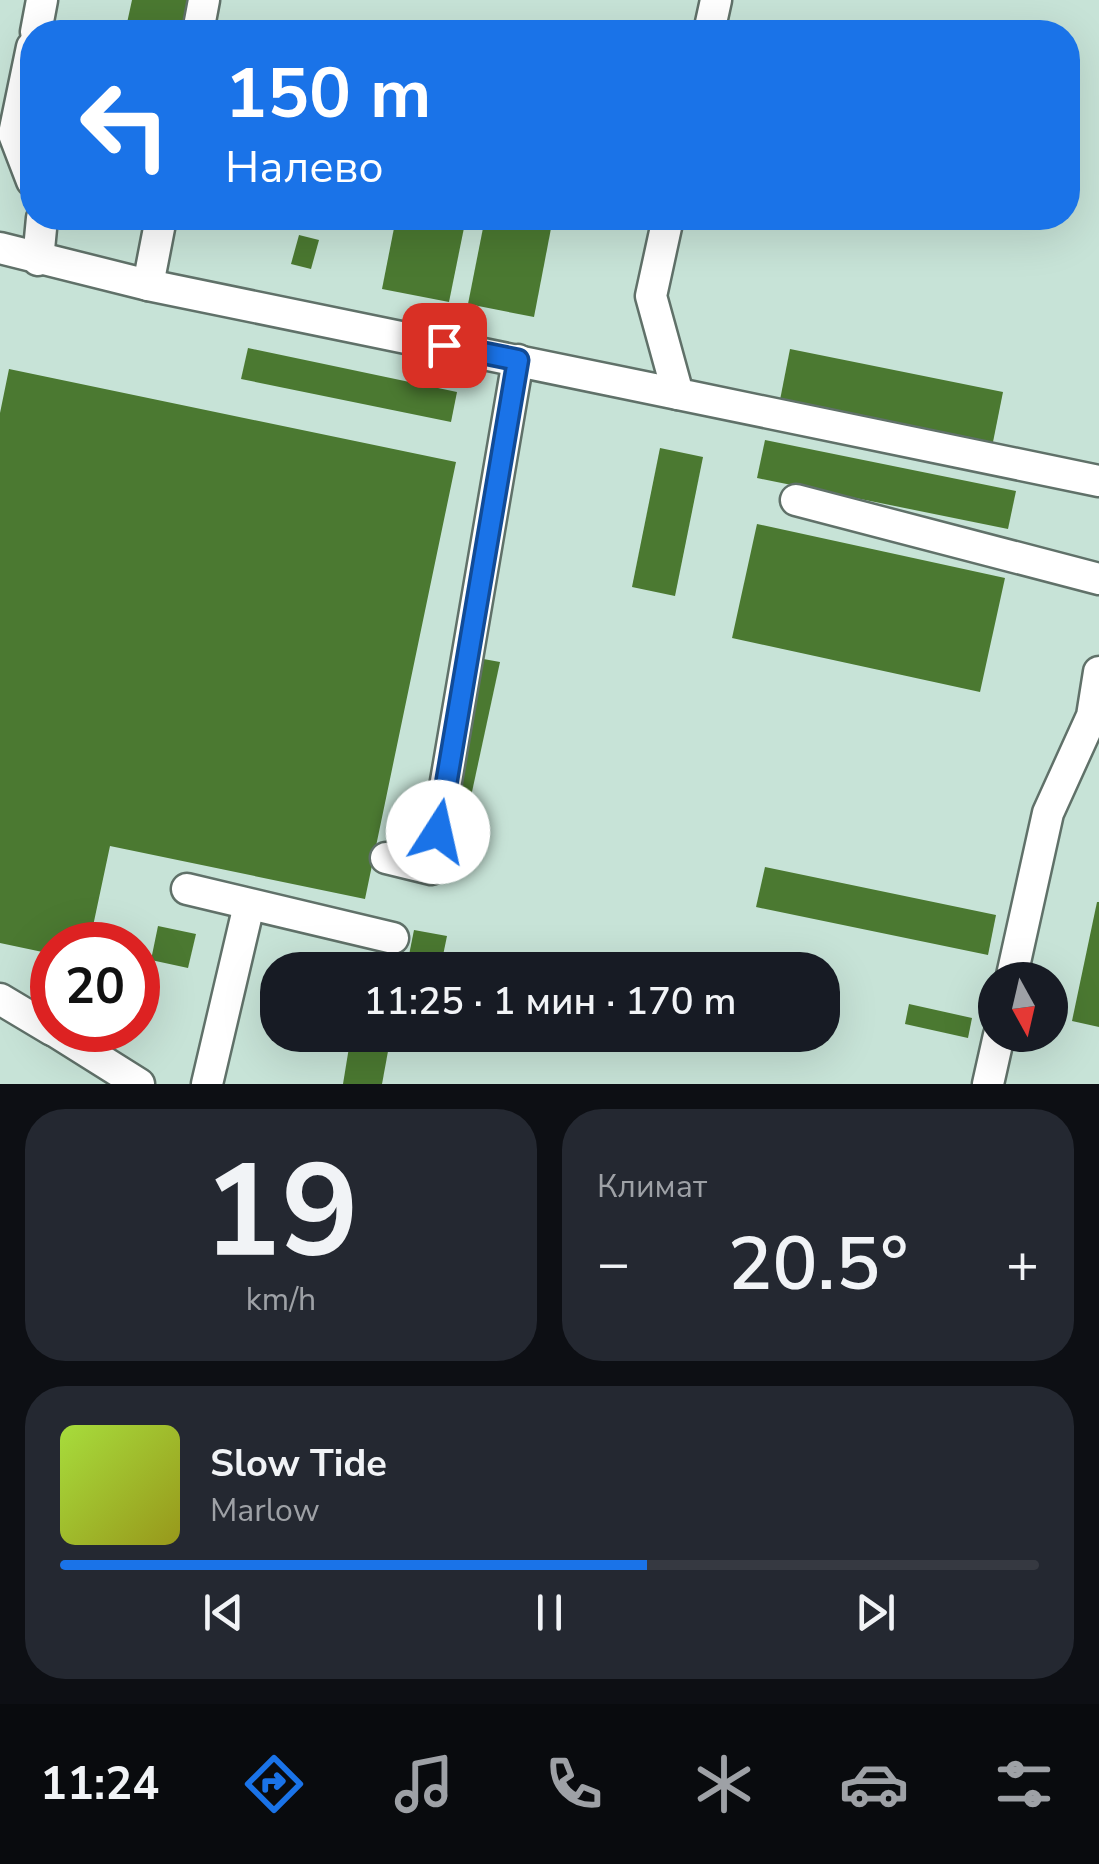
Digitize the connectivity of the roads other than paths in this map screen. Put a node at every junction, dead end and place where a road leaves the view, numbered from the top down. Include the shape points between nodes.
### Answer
1 (20, 105) edge
2 (20, 150) edge
3 (41, 230) edge
4 (159, 230) edge
5 (665, 230) edge
6 (0, 248) edge
7 (38, 260) junction
8 (148, 285) junction
9 (518, 360) junction
10 (678, 394) junction
11 (1099, 482) edge
12 (796, 500) dead end
13 (1099, 578) edge
14 (1099, 672) edge
15 (1095, 717) edge
16 (386, 858) dead end
17 (187, 889) dead end
18 (249, 904) junction
19 (393, 938) dead end
20 (1015, 962) edge
21 (0, 999) edge
22 (30, 1017) edge
23 (88, 1052) edge
24 (995, 1052) edge
25 (140, 1084) edge
26 (207, 1084) edge
27 (988, 1084) edge

1 - 2 lane via 14,134
3 - 7 lane
4 - 8 lane
5 - 10 lane via 651,296
6 - 7 lane
7 - 8 lane
8 - 9 lane
9 - 10 lane
9 - 16 lane via 432,869
10 - 11 lane
12 - 13 lane
14 - 15 lane
15 - 20 lane via 1048,812
17 - 18 lane
18 - 19 lane
18 - 26 lane
21 - 22 lane
23 - 25 lane
24 - 27 lane

